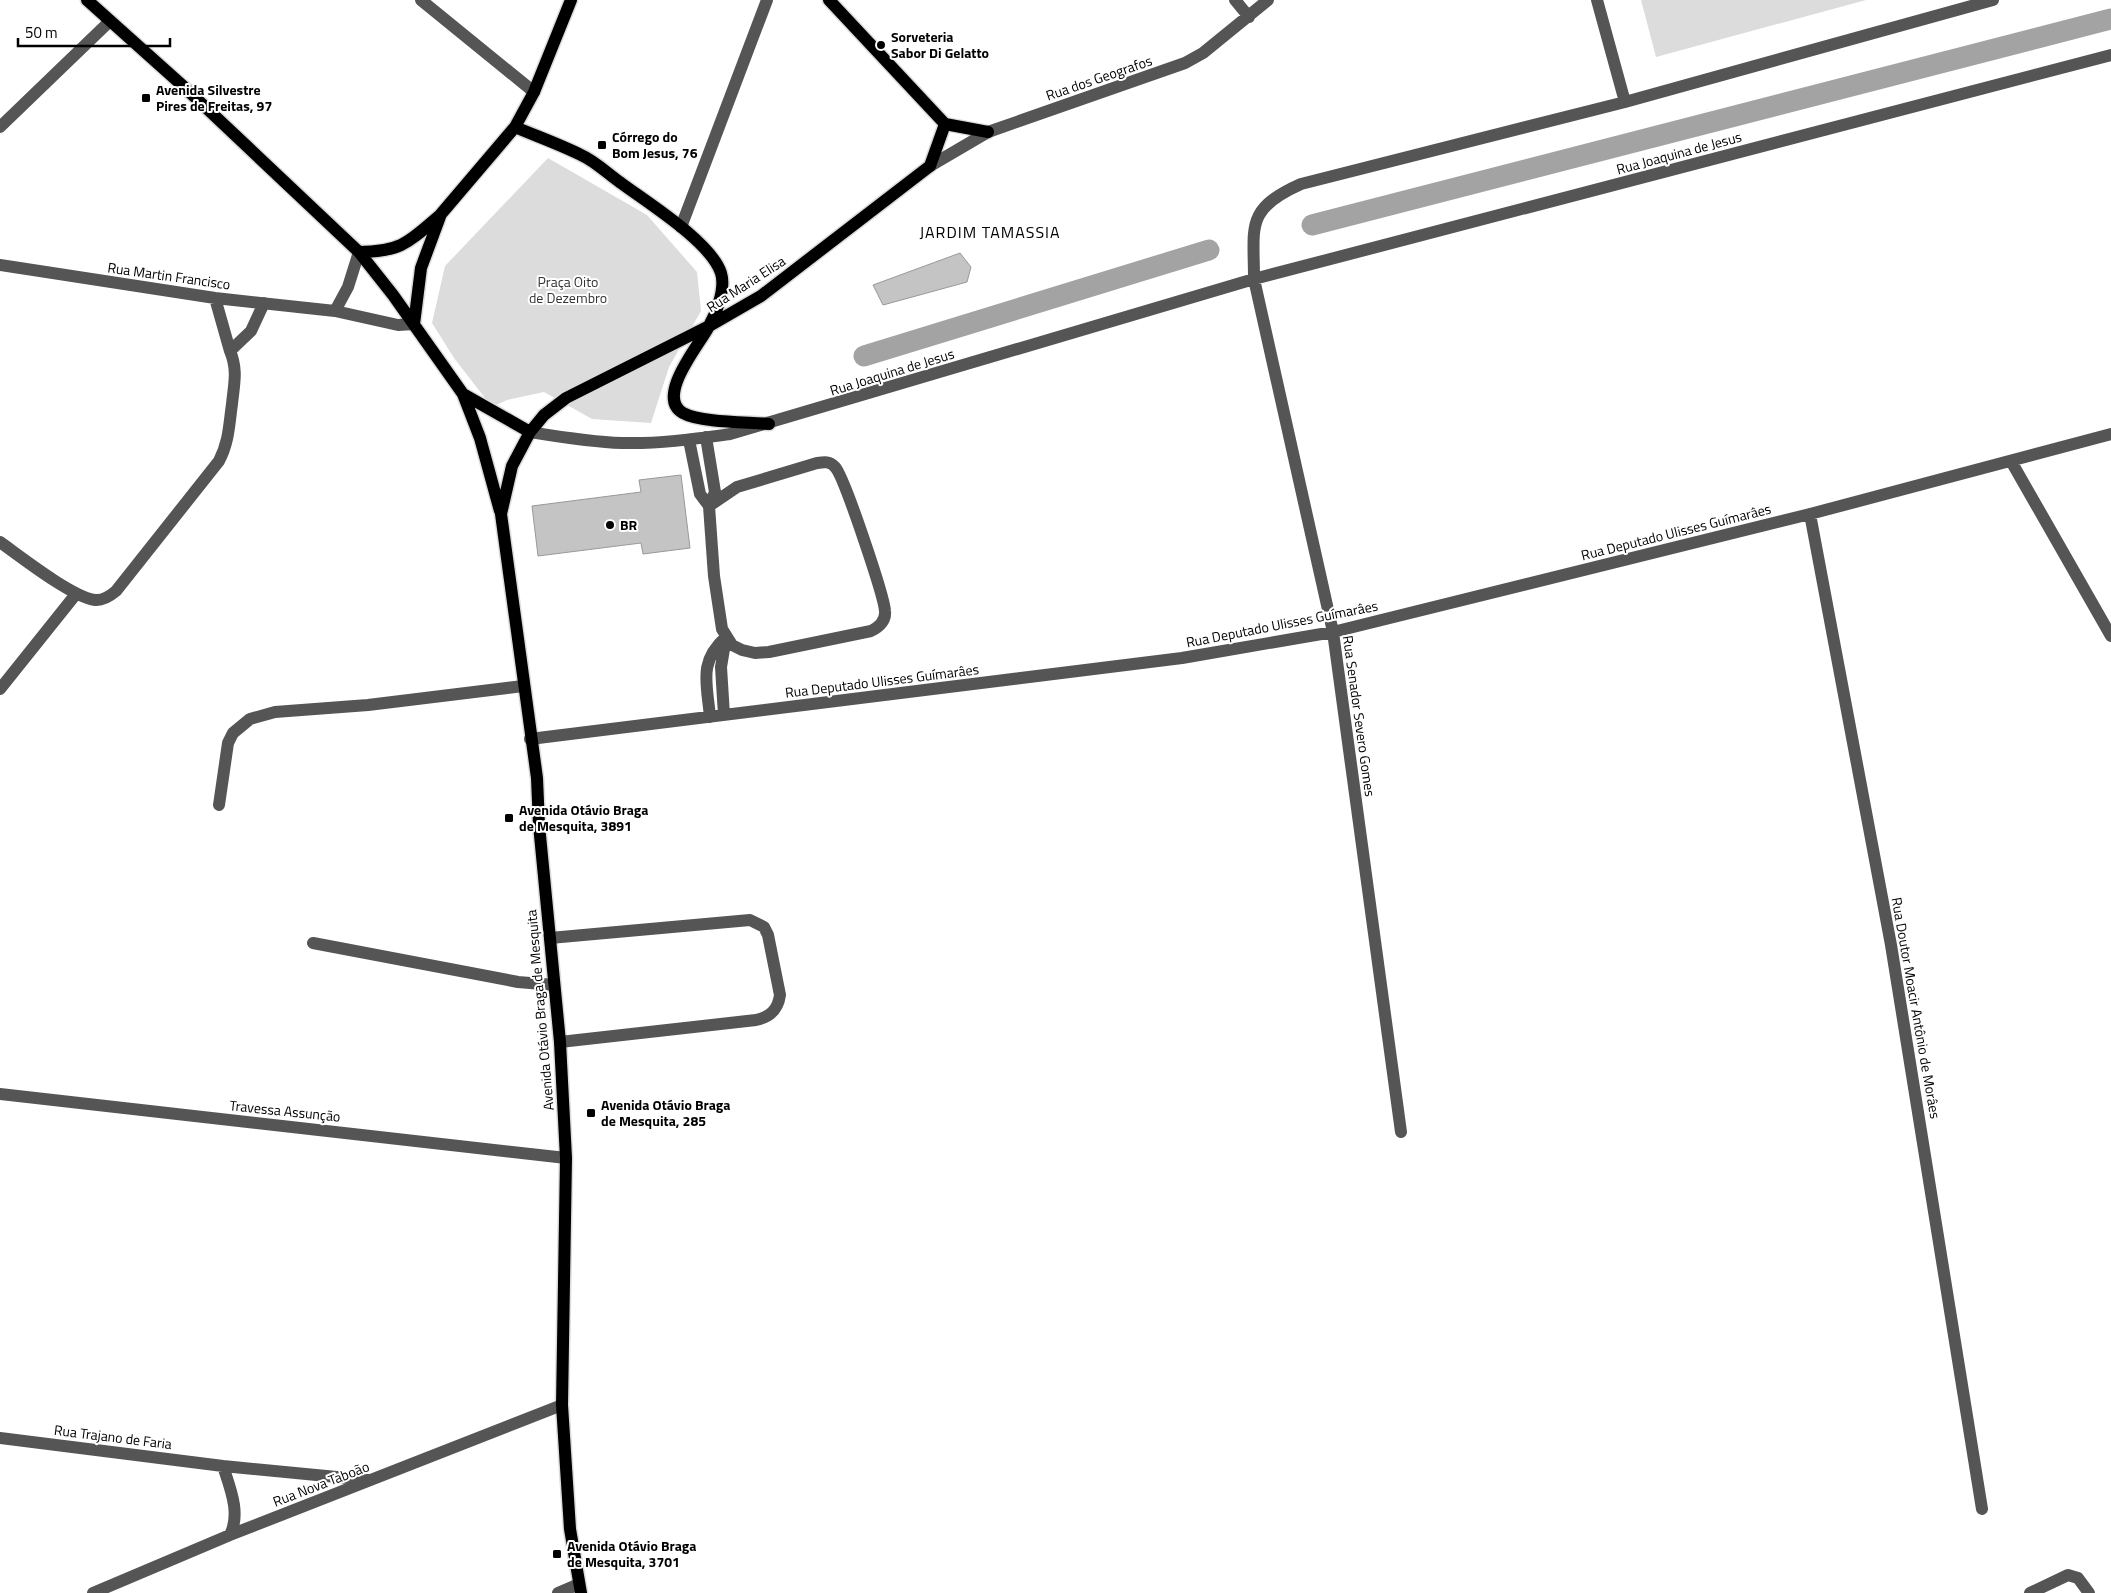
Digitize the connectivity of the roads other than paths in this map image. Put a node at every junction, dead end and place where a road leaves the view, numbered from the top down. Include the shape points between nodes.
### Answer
1 (87, 0) edge
2 (421, 0) edge
3 (571, 0) edge
4 (767, 0) edge
5 (828, 0) edge
6 (1235, 0) edge
7 (1268, 0) edge
8 (1597, 0) edge
9 (1993, 0) edge
10 (1249, 16) junction
11 (110, 21) junction
12 (2111, 55) edge
13 (534, 92) junction
14 (1625, 102) junction
15 (945, 124) junction
16 (0, 127) edge
17 (514, 127) junction
18 (988, 132) junction
19 (930, 166) junction
20 (441, 214) junction
21 (681, 227) junction
22 (359, 252) junction
23 (0, 266) edge
24 (1254, 279) junction
25 (215, 298) junction
26 (264, 303) junction
27 (335, 311) junction
28 (414, 324) junction
29 (709, 326) junction
30 (230, 351) junction
31 (463, 394) junction
32 (769, 424) junction
33 (530, 432) junction
34 (2111, 434) edge
35 (706, 437) junction
36 (690, 440) junction
37 (2011, 461) junction
38 (709, 506) junction
39 (501, 514) junction
40 (1810, 514) junction
41 (0, 542) edge
42 (76, 594) junction
43 (1333, 632) junction
44 (2111, 636) edge
45 (726, 637) junction
46 (523, 686) junction
47 (0, 689) edge
48 (724, 715) junction
49 (710, 717) junction
50 (530, 738) junction
51 (219, 805) dead end
52 (550, 938) junction
53 (313, 943) dead end
54 (554, 985) junction
55 (560, 1042) junction
56 (0, 1094) edge
57 (1401, 1132) dead end
58 (566, 1158) junction
59 (562, 1405) junction
60 (0, 1438) edge
61 (223, 1466) junction
62 (372, 1481) junction
63 (1982, 1509) dead end
64 (230, 1535) junction
65 (580, 1589) edge
66 (92, 1593) edge
67 (558, 1593) edge
68 (2030, 1593) edge
69 (2089, 1593) edge

1 - 11 main road
2 - 13 street
3 - 13 main road
4 - 21 street
5 - 15 main road
6 - 10 street
7 - 10 street, Rua dos Geografos
8 - 14 street
9 - 14 street
10 - 18 street, Rua dos Geografos via 1203,53 1184,63
11 - 16 street
11 - 22 main road
12 - 24 street, Rua Joaquina de Jesus
13 - 17 main road
14 - 24 street via 1301,184 1280,194 1264,205 1254,229
15 - 18 main road
15 - 19 main road
17 - 20 main road
17 - 21 main road via 583,155
18 - 19 street, Rua dos Geografos
19 - 29 main road, Rua Maria Elisa via 761,296
20 - 22 main road via 406,243 391,250
20 - 28 main road via 421,268
21 - 29 main road via 709,254 721,274 717,308
22 - 27 street via 348,287
22 - 28 main road
23 - 25 street, Rua Martin Francisco
24 - 32 street, Rua Joaquina de Jesus
24 - 43 street, Rua Senador Severo Gomes
25 - 26 street, Rua Martin Francisco
25 - 30 street
26 - 27 street, Rua Martin Francisco
26 - 30 street via 250,331
27 - 28 street, Rua Martin Francisco via 398,325
28 - 31 main road
29 - 32 main road via 675,385 673,399 677,407 683,413 696,417
29 - 33 main road, Rua Maria Elisa via 566,398 544,415
30 - 42 street via 236,376 230,431 219,461 116,591 97,601
31 - 33 main road
31 - 39 main road via 480,438
32 - 35 street, Rua Joaquina de Jesus
33 - 36 street, Rua Joaquina de Jesus via 623,443
33 - 39 main road, Avenida Otávio Braga de Mesquita via 512,466
34 - 37 street, Rua Deputado Ulisses Guímarâes
35 - 36 street, Rua Joaquina de Jesus
35 - 38 street via 715,492
36 - 38 street via 700,494
37 - 40 street, Rua Deputado Ulisses Guímarâes
37 - 44 street
38 - 45 street via 714,576
38 - 45 street via 737,487 817,463 827,462 834,466 850,500 886,612 879,627 871,630 769,652 742,650
39 - 46 main road, Avenida Otávio Braga de Mesquita
40 - 43 street, Rua Deputado Ulisses Guímarâes
40 - 63 street, Rua Doutor Moacir Antônio de Morâes via 1891,945
41 - 42 street
42 - 47 street
43 - 48 street, Rua Deputado Ulisses Guímarâes via 1182,658
43 - 57 street, Rua Senador Severo Gomes
45 - 48 street via 721,684
45 - 49 street via 712,649 707,660
46 - 50 main road, Avenida Otávio Braga de Mesquita
46 - 51 street via 368,705 275,712 250,719 233,733 228,744
48 - 49 street, Rua Deputado Ulisses Guímarâes
49 - 50 street, Rua Deputado Ulisses Guímarâes
50 - 52 main road, Avenida Otávio Braga de Mesquita via 538,778 539,825
52 - 54 main road, Avenida Otávio Braga de Mesquita
52 - 55 street via 750,920 764,927 768,935 780,995 779,1004 766,1018
53 - 54 street via 518,982
54 - 55 main road, Avenida Otávio Braga de Mesquita
55 - 58 main road, Avenida Otávio Braga de Mesquita
56 - 58 street, Travessa Assunção
58 - 59 main road, Avenida Otávio Braga de Mesquita
59 - 62 street, Rua Nova Taboão
59 - 65 main road, Avenida Otávio Braga de Mesquita via 570,1529
60 - 61 street, Rua Trajano de Faria
61 - 62 street, Rua Trajano de Faria
61 - 64 street via 234,1504 235,1525
62 - 64 street, Rua Nova Taboão
64 - 66 street, Rua Nova Taboão
65 - 67 street
68 - 69 street via 2068,1575 2078,1578

